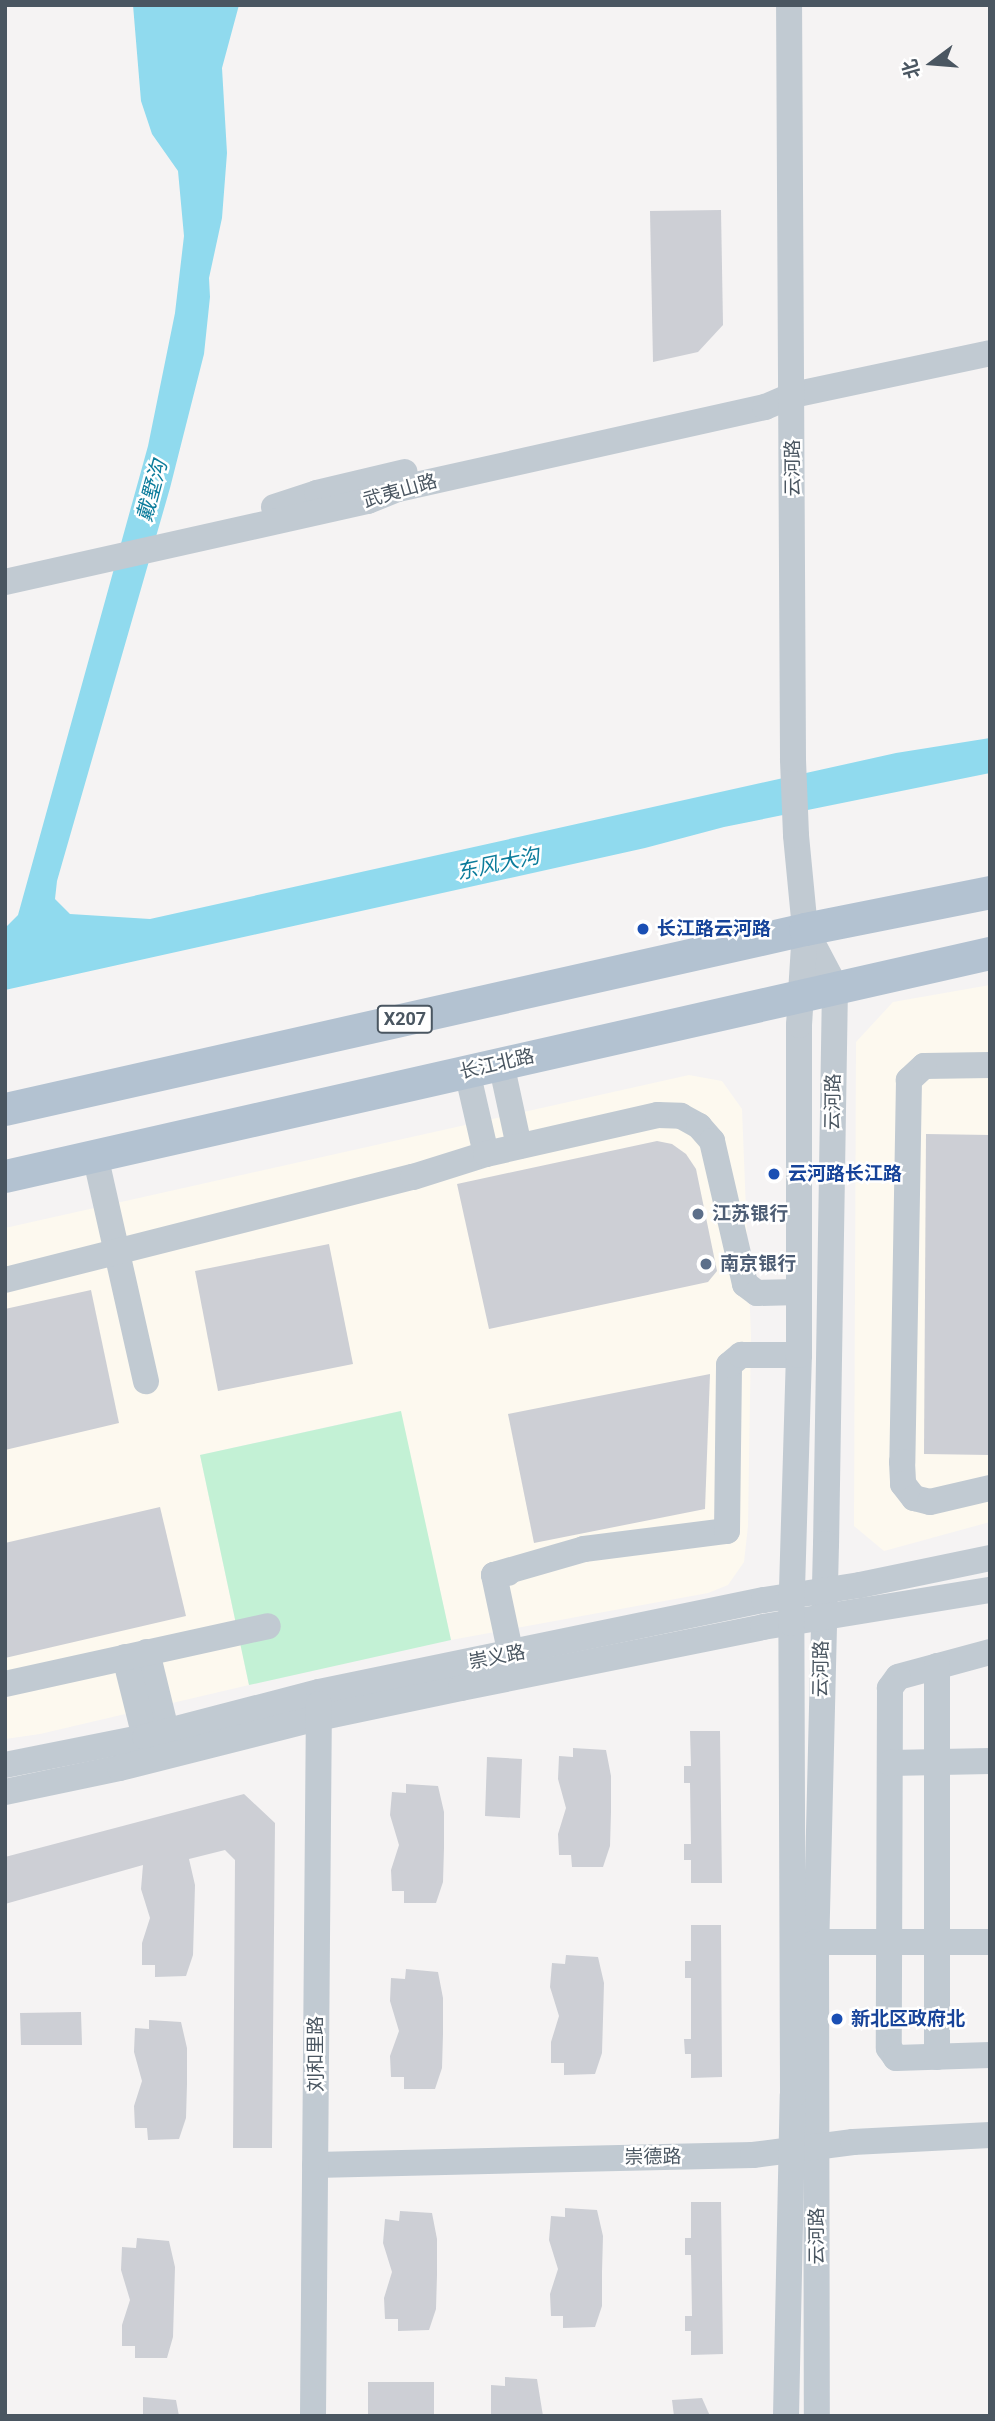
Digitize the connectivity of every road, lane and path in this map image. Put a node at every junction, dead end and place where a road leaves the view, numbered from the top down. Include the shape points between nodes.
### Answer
1 (789, 5) edge
2 (990, 353) edge
3 (793, 395) junction
4 (111, 551) junction
5 (5, 566) edge
6 (5, 582) edge
7 (990, 892) edge
8 (805, 929) junction
9 (990, 954) edge
10 (835, 986) junction
11 (801, 994) junction
12 (501, 1063) junction
13 (990, 1065) edge
14 (467, 1071) junction
15 (5, 1109) edge
16 (519, 1146) junction
17 (486, 1154) junction
18 (95, 1156) junction
19 (5, 1176) edge
20 (117, 1251) junction
21 (5, 1280) edge
22 (799, 1292) junction
23 (799, 1355) junction
24 (146, 1381) dead end
25 (990, 1488) edge
26 (694, 1547) dead end
27 (990, 1558) edge
28 (494, 1575) junction
29 (990, 1590) edge
30 (823, 1591) junction
31 (793, 1596) junction
32 (822, 1619) junction
33 (791, 1623) junction
34 (268, 1626) dead end
35 (990, 1652) edge
36 (136, 1655) junction
37 (511, 1655) junction
38 (937, 1666) junction
39 (5, 1684) edge
40 (319, 1705) junction
41 (155, 1734) junction
42 (990, 1761) edge
43 (937, 1762) junction
44 (890, 1763) junction
45 (5, 1765) edge
46 (5, 1792) edge
47 (816, 1942) junction
48 (990, 1942) edge
49 (937, 1943) junction
50 (889, 1944) junction
51 (990, 2048) edge
52 (990, 2055) edge
53 (937, 2057) junction
54 (990, 2135) edge
55 (804, 2149) junction
56 (315, 2165) junction
57 (313, 2416) edge
58 (786, 2416) edge
59 (817, 2416) edge

1 - 3 street, 云河路
2 - 3 street, 武夷山路
3 - 4 street, 武夷山路 via 764,389 317,492 165,541
3 - 8 street, 云河路 via 793,759
4 - 5 street, 武夷山路
4 - 6 street, 武夷山路
7 - 8 main road, X207
8 - 10 street, 云河路
8 - 11 street, 云河路
8 - 15 main road, X207
9 - 10 main road, 长江北路
10 - 11 main road, 长江北路
10 - 30 street, 云河路
11 - 12 main road, 长江北路
11 - 22 street, 云河路
12 - 14 main road, 长江北路
12 - 16 street
13 - 25 street via 924,1066 909,1080 902,1462 903,1484 914,1498 930,1502
14 - 17 street
14 - 18 main road, 长江北路
16 - 17 street
16 - 22 street via 658,1115 681,1116 699,1126 712,1141 745,1284 757,1293
17 - 20 street via 413,1177
18 - 19 main road, 长江北路
18 - 20 street
20 - 21 street
20 - 24 street
22 - 23 street, 云河路
23 - 28 street via 741,1355 729,1365 727,1531 584,1549
23 - 31 street, 云河路
26 - 28 street
27 - 30 street, 崇义路
28 - 37 street
29 - 32 street, 崇义路
30 - 31 street, 崇义路
30 - 32 street, 云河路
31 - 33 street, 云河路
31 - 37 street, 崇义路
32 - 33 street, 崇义路
32 - 47 street, 云河路
33 - 40 street, 崇义路
33 - 55 street, 云河路
34 - 36 street
35 - 38 street
36 - 39 street
36 - 41 street
37 - 40 street, 崇义路
38 - 43 street
38 - 44 street via 898,1676 890,1688
40 - 41 street, 崇义路
40 - 46 street, 崇义路 via 120,1768
40 - 56 street, 刘和里路
41 - 45 street, 崇义路
42 - 43 street
43 - 44 street
43 - 49 street
44 - 50 street
47 - 50 street
47 - 55 street, 云河路
48 - 49 street
49 - 50 street
49 - 53 street
50 - 53 street via 888,2048 896,2058
51 - 52 street
52 - 53 street
54 - 55 street, 崇德路
55 - 56 street, 崇德路 via 753,2155
55 - 58 street, 云河路
55 - 59 street, 云河路
56 - 57 street, 刘和里路

